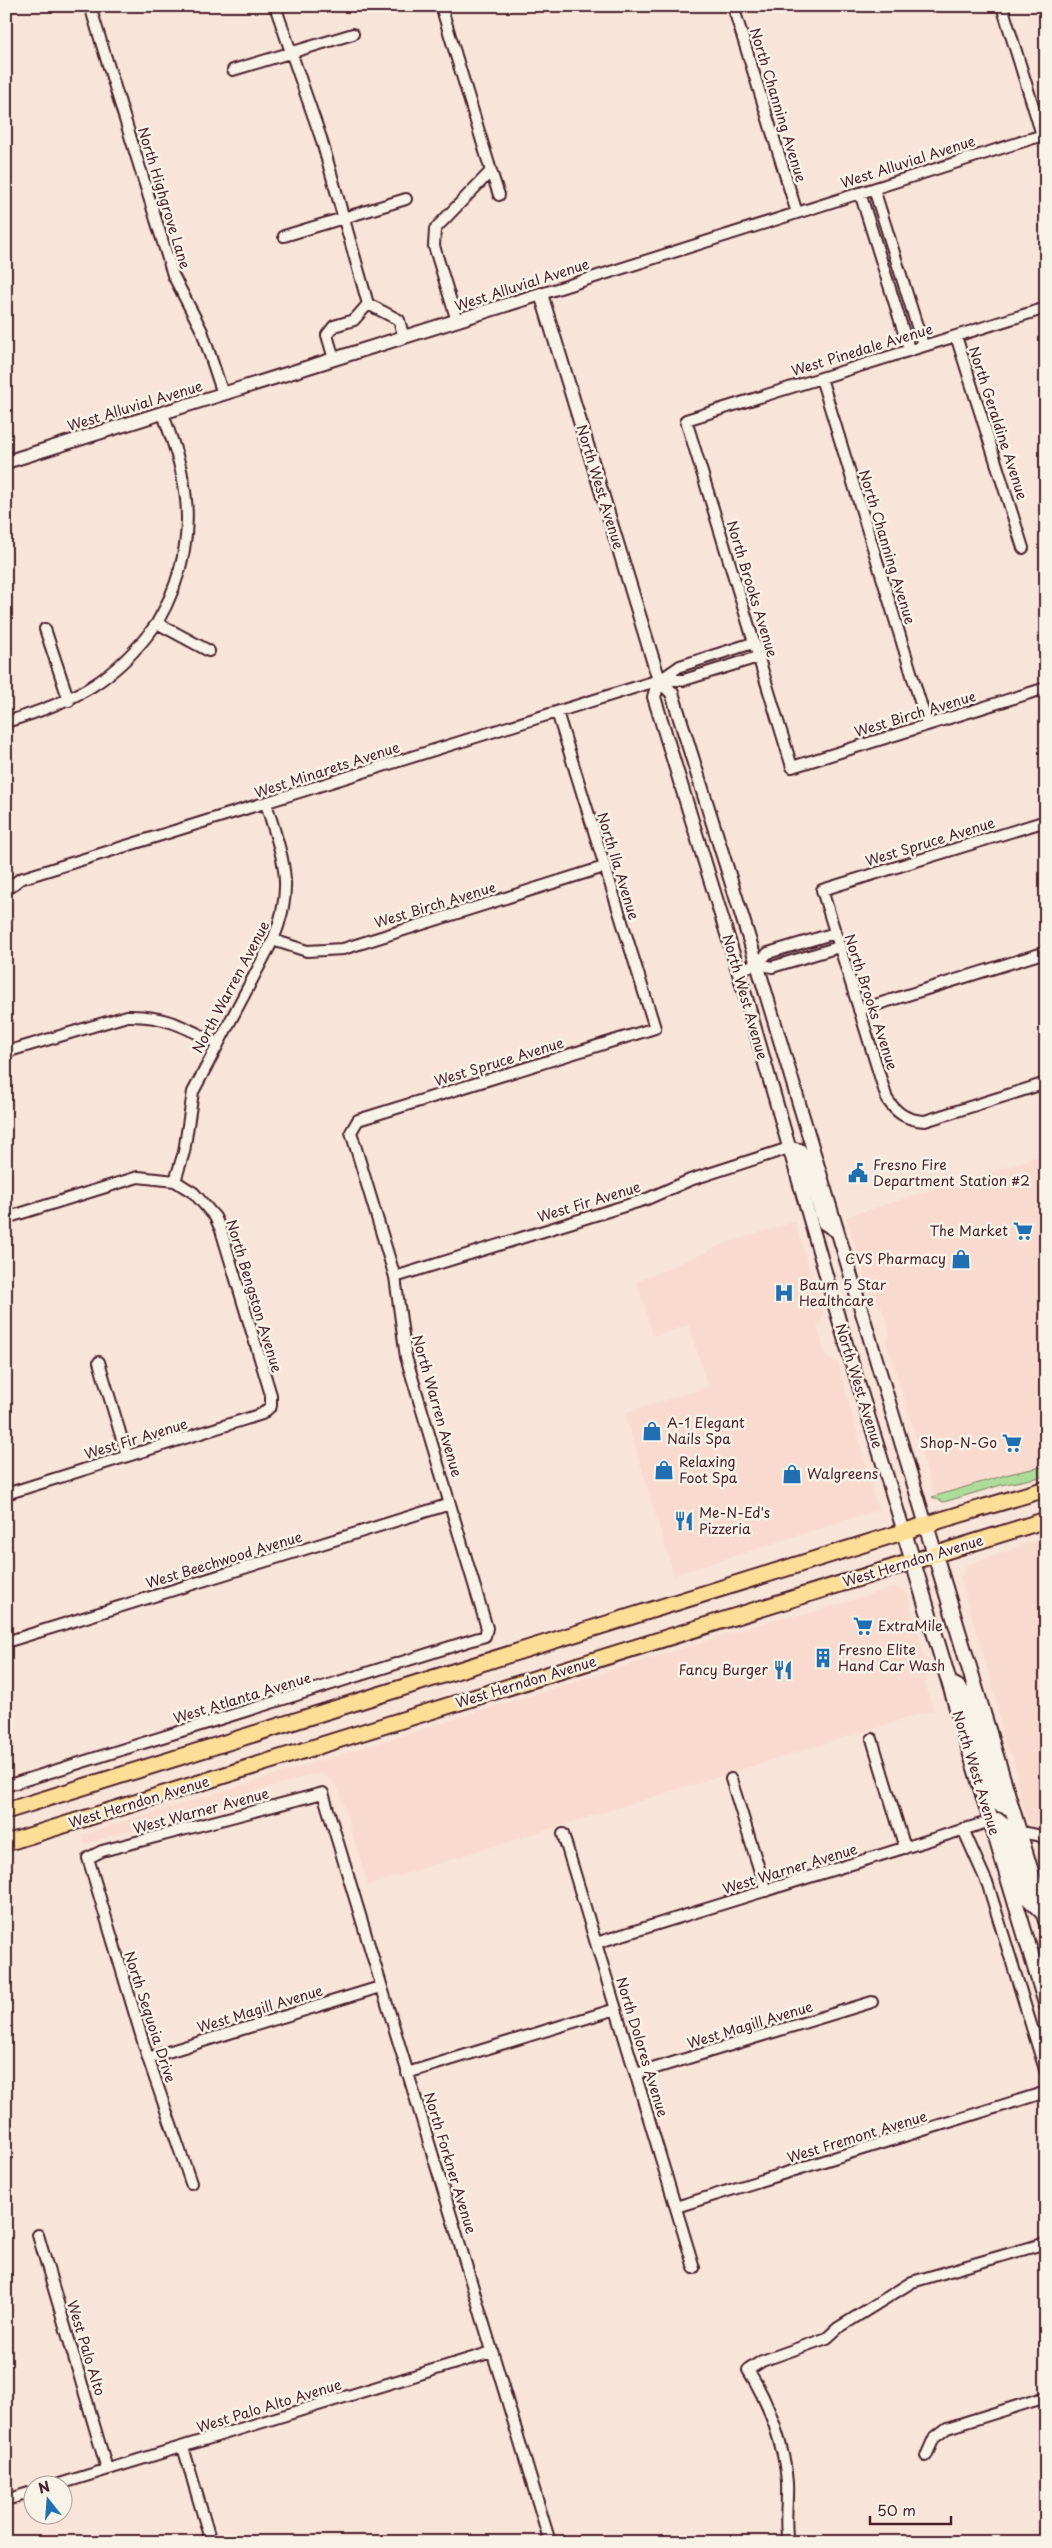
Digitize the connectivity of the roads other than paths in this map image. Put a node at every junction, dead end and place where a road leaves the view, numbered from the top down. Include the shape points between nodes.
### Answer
1 (90, 6) edge
2 (275, 6) edge
3 (440, 6) edge
4 (733, 6) edge
5 (1002, 6) edge
6 (353, 34) dead end
7 (292, 53) junction
8 (233, 70) dead end
9 (1044, 135) edge
10 (491, 171) junction
11 (874, 189) junction
12 (860, 193) junction
13 (499, 195) dead end
14 (406, 199) dead end
15 (797, 213) junction
16 (342, 219) junction
17 (284, 236) dead end
18 (541, 294) junction
19 (368, 304) junction
20 (1046, 308) edge
21 (457, 321) junction
22 (956, 336) junction
23 (404, 338) junction
24 (923, 345) junction
25 (909, 349) junction
26 (334, 359) junction
27 (821, 378) junction
28 (222, 394) junction
29 (163, 413) junction
30 (686, 420) joint
31 (6, 462) edge
32 (1023, 548) dead end
33 (157, 623) junction
34 (45, 629) dead end
35 (753, 643) junction
36 (209, 651) dead end
37 (758, 657) junction
38 (659, 680) junction
39 (1046, 688) edge
40 (69, 701) junction
41 (557, 712) junction
42 (6, 722) edge
43 (927, 724) junction
44 (792, 767) joint
45 (266, 803) junction
46 (1046, 821) edge
47 (604, 867) junction
48 (6, 890) edge
49 (822, 890) joint
50 (834, 933) junction
51 (274, 940) junction
52 (839, 947) junction
53 (1046, 952) edge
54 (757, 964) junction
55 (738, 970) junction
56 (859, 1010) junction
57 (654, 1028) joint
58 (218, 1044) junction
59 (6, 1052) edge
60 (1046, 1083) edge
61 (354, 1125) joint
62 (789, 1148) junction
63 (175, 1181) junction
64 (6, 1218) edge
65 (836, 1231) junction
66 (395, 1277) junction
67 (99, 1362) dead end
68 (271, 1406) joint
69 (128, 1456) junction
70 (1046, 1489) edge
71 (6, 1494) edge
72 (450, 1504) junction
73 (1046, 1520) edge
74 (926, 1525) junction
75 (904, 1532) junction
76 (934, 1554) junction
77 (912, 1560) junction
78 (485, 1636) joint
79 (6, 1642) edge
80 (950, 1684) junction
81 (872, 1738) dead end
82 (968, 1744) junction
83 (998, 1766) junction
84 (731, 1778) dead end
85 (6, 1786) edge
86 (322, 1793) joint
87 (1011, 1808) junction
88 (6, 1811) edge
89 (991, 1821) junction
90 (963, 1829) junction
91 (1020, 1832) junction
92 (563, 1834) dead end
93 (1046, 1842) edge
94 (6, 1843) edge
95 (905, 1848) junction
96 (88, 1858) joint
97 (766, 1891) junction
98 (1045, 1916) edge
99 (596, 1943) junction
100 (380, 1987) junction
101 (872, 2002) dead end
102 (1046, 2004) edge
103 (616, 2009) junction
104 (148, 2058) junction
105 (407, 2072) junction
106 (1046, 2073) edge
107 (636, 2074) junction
108 (1046, 2092) edge
109 (190, 2183) dead end
110 (676, 2207) junction
111 (38, 2235) dead end
112 (1046, 2243) edge
113 (694, 2268) dead end
114 (492, 2352) junction
115 (1046, 2397) edge
116 (183, 2447) junction
117 (926, 2456) dead end
118 (107, 2469) junction
119 (72, 2480) edge
120 (22, 2495) edge
121 (6, 2500) edge
122 (211, 2542) edge
123 (550, 2542) edge
124 (788, 2542) edge

1 - 28 street, North Highgrove Lane via 172,275 202,332
2 - 7 street
3 - 10 street
4 - 15 street, North Channing Avenue
5 - 9 street
6 - 7 street
7 - 8 street
7 - 16 street via 321,138
9 - 11 street, West Alluvial Avenue
10 - 13 street
10 - 21 street via 435,229 434,246
11 - 12 street, West Alluvial Avenue
11 - 24 street
12 - 15 street, West Alluvial Avenue
12 - 25 street
14 - 16 street
15 - 18 street, West Alluvial Avenue
16 - 17 street
16 - 19 street
18 - 21 street, West Alluvial Avenue
18 - 38 street, North West Avenue
19 - 23 street via 399,320
19 - 26 street via 354,320 334,326 327,335
20 - 22 street, West Pinedale Avenue
21 - 23 street, West Alluvial Avenue
22 - 24 street, West Pinedale Avenue
22 - 32 street, North Geraldine Avenue
23 - 26 street, West Alluvial Avenue
24 - 25 street, West Pinedale Avenue
25 - 27 street, West Pinedale Avenue
26 - 28 street, West Alluvial Avenue
27 - 30 street, West Pinedale Avenue
27 - 43 street, North Channing Avenue
28 - 29 street, West Alluvial Avenue
29 - 31 street, West Alluvial Avenue
29 - 33 street via 182,475 187,511 181,570 171,600
30 - 35 street, North Brooks Avenue
33 - 36 street
33 - 40 street via 116,670
34 - 40 street
35 - 37 street, North Brooks Avenue
35 - 38 street, West Minarets Avenue via 680,666
37 - 38 street, West Minarets Avenue via 684,680
37 - 44 street, North Brooks Avenue
38 - 41 street, West Minarets Avenue
38 - 54 street, North West Avenue via 672,692
38 - 55 street, North West Avenue via 654,697
39 - 43 street, West Birch Avenue
40 - 42 street
41 - 45 street, West Minarets Avenue
41 - 47 street, North Ila Avenue
43 - 44 street, West Birch Avenue
45 - 48 street, West Minarets Avenue via 20,879
45 - 51 street, North Warren Avenue via 283,859 287,887 282,919
46 - 49 street, West Spruce Avenue
47 - 51 street, West Birch Avenue via 343,949 307,951
47 - 57 street, North Ila Avenue
49 - 50 street, North Brooks Avenue
50 - 52 street, North Brooks Avenue
50 - 54 street via 768,953
51 - 58 street, North Warren Avenue
52 - 54 street via 772,967
52 - 56 street, North Brooks Avenue
53 - 56 street
54 - 55 street
54 - 65 street, North West Avenue
55 - 62 street, North West Avenue
56 - 60 street, North Brooks Avenue via 887,1099 894,1110 913,1120 925,1121
57 - 61 street, West Spruce Avenue via 358,1120
58 - 59 street via 172,1020 126,1016
58 - 63 street, North Warren Avenue via 193,1092 184,1152
61 - 66 street, North Warren Avenue via 351,1132
62 - 65 street via 800,1150 803,1155 824,1223
62 - 66 street, West Fir Avenue via 690,1180 647,1199
62 - 75 street, North West Avenue via 842,1334
63 - 64 street via 138,1177
63 - 68 street, North Bengston Avenue via 206,1205 221,1230 271,1395
65 - 74 street, North West Avenue
66 - 72 street, North Warren Avenue via 406,1357
67 - 69 street
68 - 69 street, West Fir Avenue via 262,1414
69 - 71 street, West Fir Avenue
70 - 74 main road
72 - 78 street, North Warren Avenue via 487,1628
72 - 79 street, West Beechwood Avenue
73 - 76 main road, West Herndon Avenue
74 - 75 main road
74 - 76 main road, North West Avenue
75 - 77 main road, North West Avenue
75 - 88 main road
76 - 77 main road, West Herndon Avenue
76 - 83 main road, North West Avenue
77 - 80 main road, North West Avenue
77 - 94 main road, West Herndon Avenue
78 - 85 street, West Atlanta Avenue
80 - 82 main road, North West Avenue
80 - 83 main road via 961,1692 971,1710 982,1748
81 - 95 street
82 - 87 main road via 987,1770 999,1804
82 - 89 main road, North West Avenue
83 - 87 main road, North West Avenue
84 - 97 street
86 - 96 street, West Warner Avenue via 102,1851
86 - 100 street, North Forkner Avenue
87 - 91 main road, North West Avenue
89 - 90 street, West Warner Avenue
89 - 98 main road via 997,1820 1006,1827 1028,1898
89 - 102 main road, North West Avenue
90 - 95 street, West Warner Avenue
90 - 106 street via 988,1885
91 - 93 street via 1042,1836
91 - 98 main road, North West Avenue
92 - 99 street, North Dolores Avenue
95 - 97 street, West Warner Avenue
96 - 104 street, North Sequoia Drive
97 - 99 street, West Warner Avenue
99 - 103 street, North Dolores Avenue
100 - 104 street, West Magill Avenue
100 - 105 street, North Forkner Avenue
101 - 107 street, West Magill Avenue
103 - 105 street
103 - 107 street, North Dolores Avenue
104 - 109 street, North Sequoia Drive
105 - 114 street, North Forkner Avenue
107 - 110 street, North Dolores Avenue
108 - 110 street, West Fremont Avenue
110 - 113 street, North Dolores Avenue
111 - 118 street, West Palo Alto
112 - 124 street via 912,2282 827,2338 762,2361 748,2370 767,2405 782,2454 787,2483
114 - 116 street, West Palo Alto Avenue
114 - 123 street, North Forkner Avenue
115 - 117 street via 947,2428 934,2438
116 - 118 street, West Palo Alto Avenue
116 - 122 street
118 - 119 street, West Palo Alto Avenue
120 - 121 street

